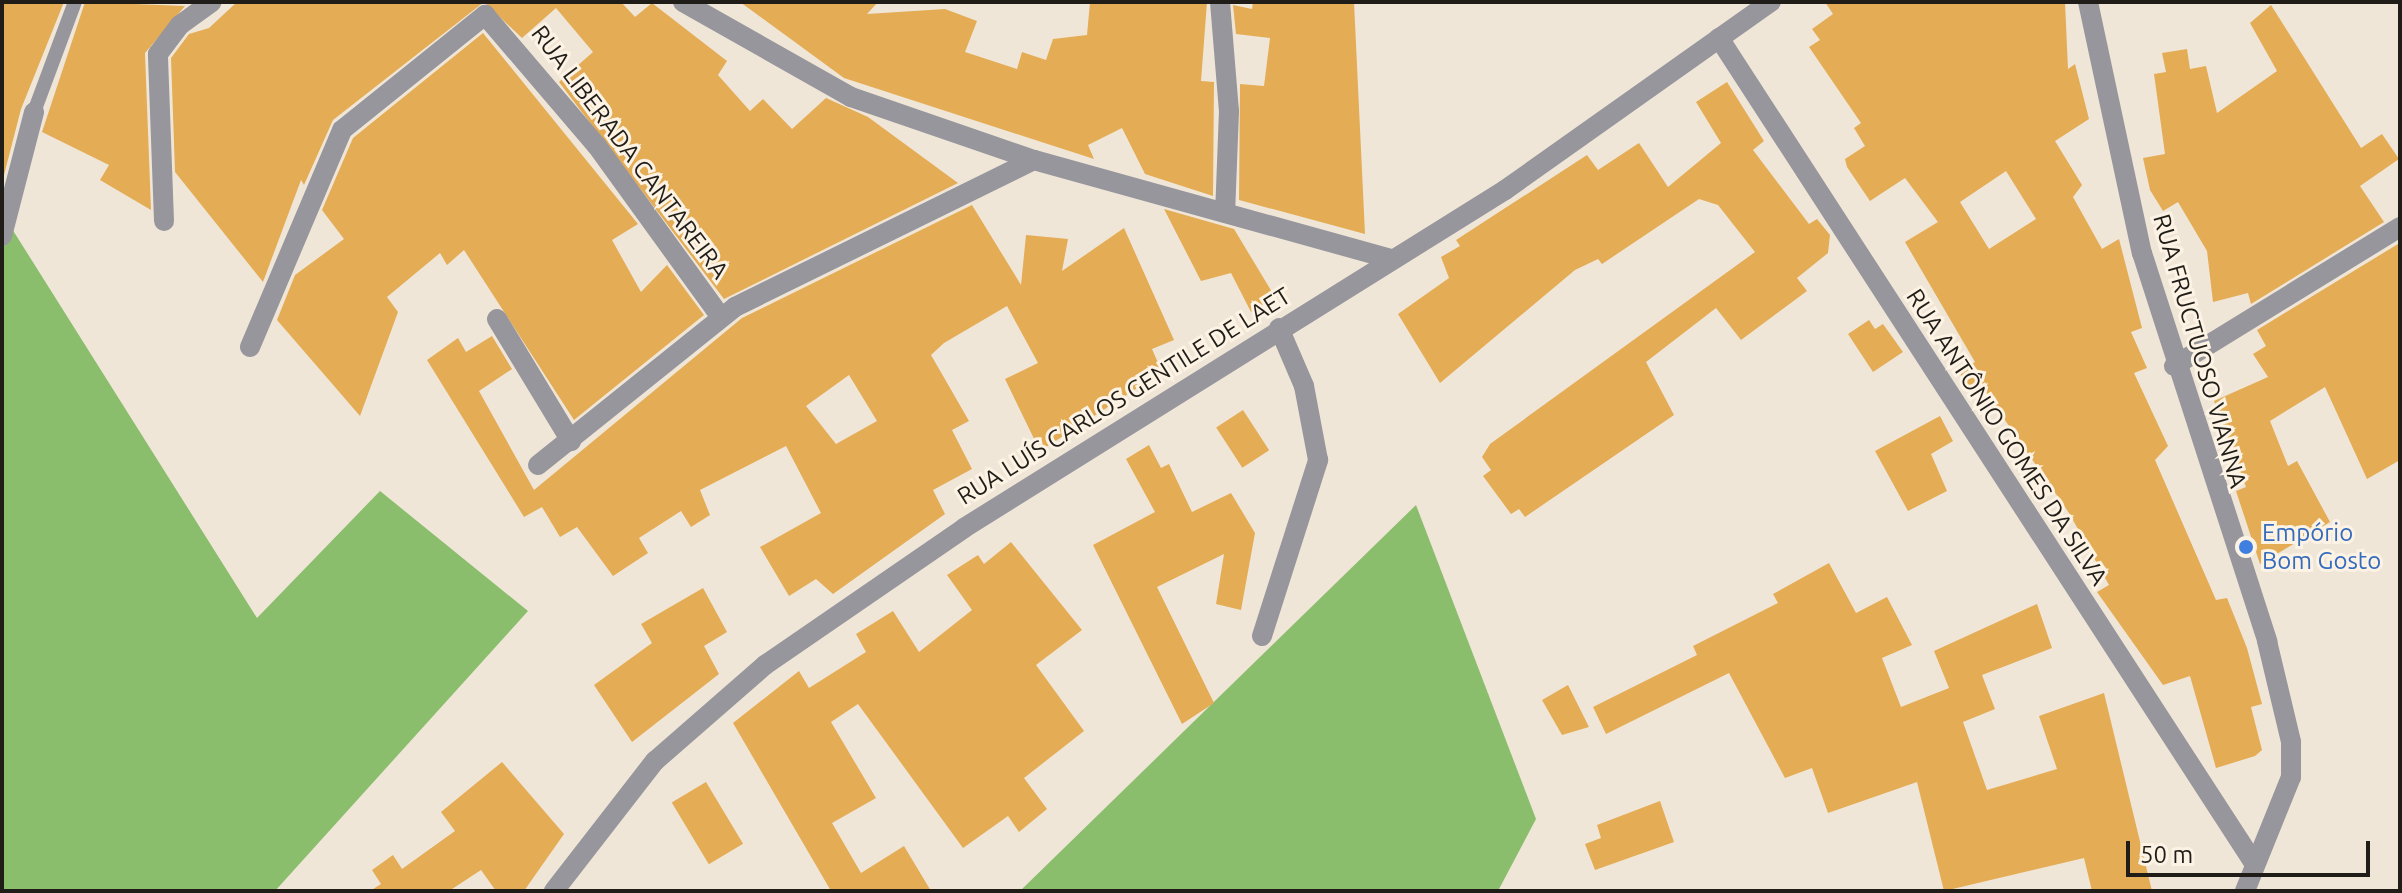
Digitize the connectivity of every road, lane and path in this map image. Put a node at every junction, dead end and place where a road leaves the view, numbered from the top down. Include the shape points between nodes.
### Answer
1 (75, 2) edge
2 (212, 2) edge
3 (683, 2) edge
4 (1220, 2) edge
5 (1771, 2) edge
6 (2088, 2) edge
7 (1719, 38) junction
8 (34, 112) joint
9 (1034, 160) junction
10 (1225, 213) junction
11 (164, 221) dead end
12 (2400, 227) edge
13 (2, 236) edge
14 (1392, 259) junction
15 (721, 317) junction
16 (497, 319) dead end
17 (1279, 328) junction
18 (250, 347) dead end
19 (2174, 366) junction
20 (571, 441) junction
21 (538, 465) dead end
22 (1262, 636) dead end
23 (2254, 863) junction
24 (554, 891) edge
25 (2245, 891) edge

1 - 8 lane
2 - 11 street via 180,25 158,54
3 - 9 street via 824,86
4 - 10 street via 1229,111
5 - 7 street, RUA LUÍS CARLOS GENTILE DE LAET
6 - 19 street, RUA FRUCTUOSO VIANNA via 2142,253
7 - 14 street, RUA LUÍS CARLOS GENTILE DE LAET via 1505,190
7 - 23 street, RUA ANTÔNIO GOMES DA SILVA
8 - 13 street
9 - 10 street
9 - 15 street via 887,227
10 - 14 street
12 - 19 street
14 - 17 street, RUA LUÍS CARLOS GENTILE DE LAET
15 - 18 street, RUA LIBERADA CANTAREIRA via 597,146 485,15 342,130
15 - 20 street
16 - 20 street
17 - 22 street via 1304,386 1318,460
17 - 24 street, RUA LUÍS CARLOS GENTILE DE LAET via 964,528 715,703 655,761
19 - 23 street, RUA FRUCTUOSO VIANNA via 2267,641 2291,742 2291,777
20 - 21 street
23 - 25 street, RUA FRUCTUOSO VIANNA

